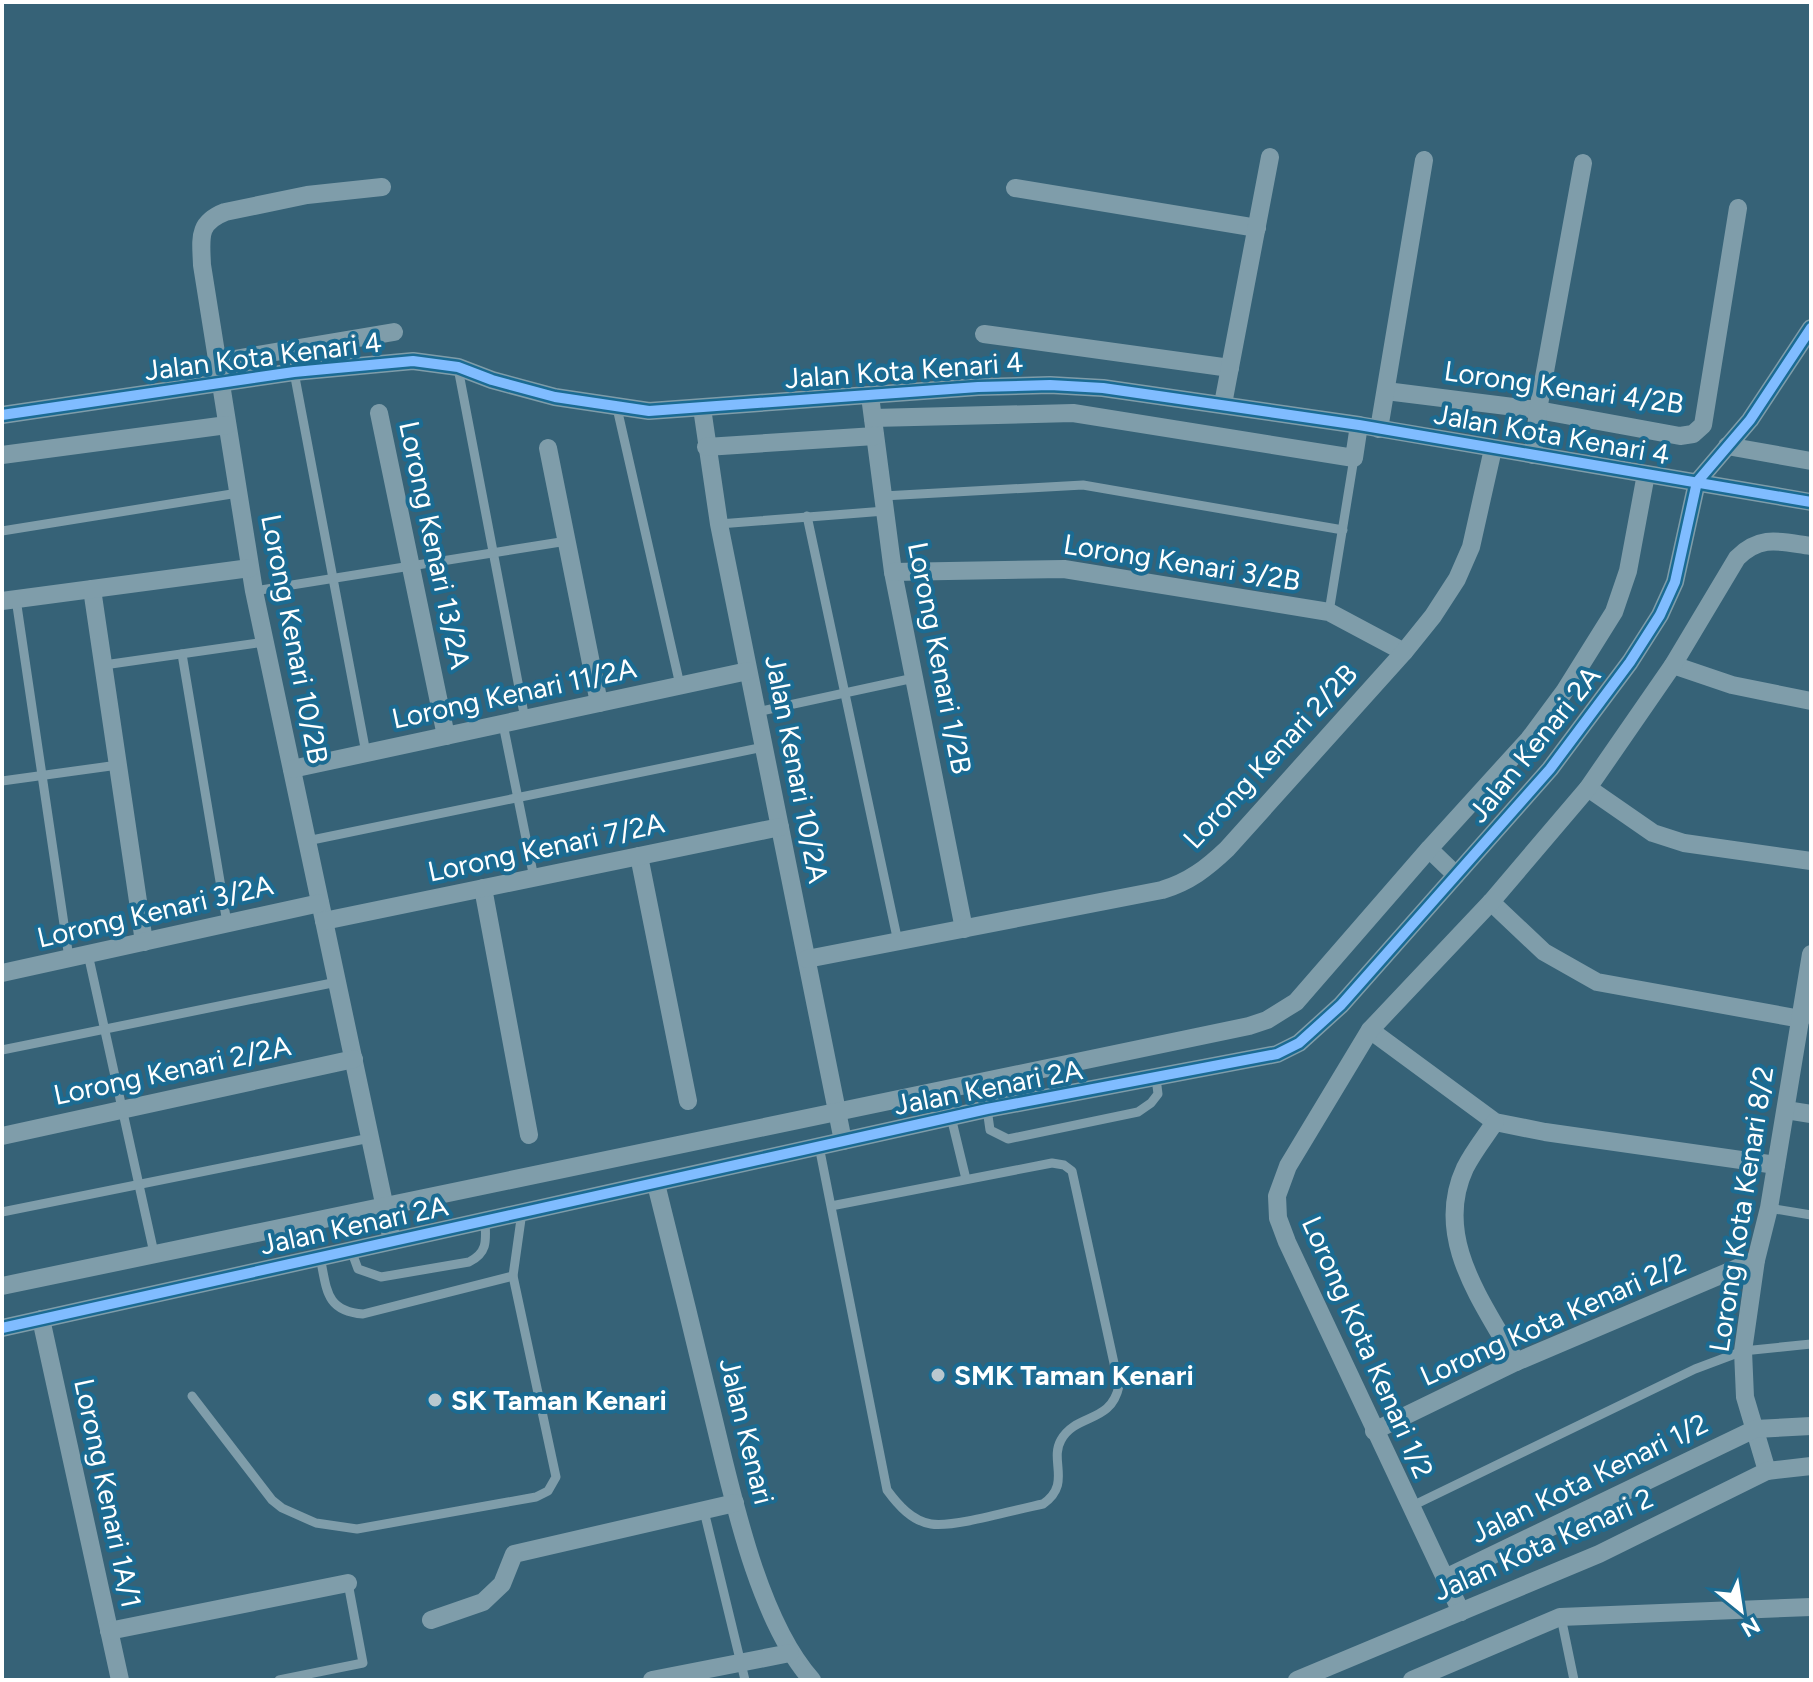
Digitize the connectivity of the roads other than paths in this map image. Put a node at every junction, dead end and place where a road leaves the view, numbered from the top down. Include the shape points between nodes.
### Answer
1 (1270, 157) dead end
2 (1424, 160) dead end
3 (1583, 163) dead end
4 (382, 187) dead end
5 (1015, 188) dead end
6 (1738, 208) dead end
7 (1257, 228) junction
8 (1811, 328) edge
9 (394, 332) dead end
10 (984, 334) dead end
11 (217, 362) junction
12 (458, 367) junction
13 (1230, 368) junction
14 (294, 372) junction
15 (220, 384) junction
16 (1386, 391) junction
17 (870, 396) junction
18 (1223, 404) junction
19 (617, 408) junction
20 (702, 408) junction
21 (1538, 410) junction
22 (379, 413) dead end
23 (2, 415) edge
24 (227, 425) junction
25 (1359, 425) junction
26 (874, 427) junction
27 (1379, 429) junction
28 (1727, 446) junction
29 (706, 447) junction
30 (548, 448) dead end
31 (1493, 449) junction
32 (2, 455) edge
33 (1533, 455) junction
34 (1354, 458) junction
35 (1811, 461) edge
36 (1646, 474) junction
37 (1697, 482) junction
38 (238, 493) junction
39 (1811, 502) edge
40 (884, 504) junction
41 (807, 516) junction
42 (719, 524) junction
43 (1343, 530) junction
44 (2, 531) edge
45 (567, 541) junction
46 (1811, 546) edge
47 (493, 553) junction
48 (412, 566) junction
49 (250, 568) junction
50 (893, 572) junction
51 (333, 579) junction
52 (92, 589) junction
53 (254, 591) junction
54 (9, 600) edge
55 (1329, 612) junction
56 (265, 642) junction
57 (1404, 652) junction
58 (182, 654) junction
59 (104, 665) junction
60 (1673, 665) junction
61 (748, 671) junction
62 (914, 678) junction
63 (680, 685) junction
64 (845, 693) junction
65 (1811, 701) edge
66 (599, 703) junction
67 (757, 712) junction
68 (525, 719) junction
69 (503, 724) junction
70 (446, 736) junction
71 (764, 747) junction
72 (366, 753) junction
73 (118, 765) junction
74 (292, 769) junction
75 (42, 776) junction
76 (2, 781) edge
77 (1588, 788) junction
78 (517, 796) junction
79 (780, 827) junction
80 (307, 841) junction
81 (1429, 849) junction
82 (639, 856) junction
83 (1811, 861) edge
84 (1456, 875) junction
85 (534, 878) junction
86 (483, 888) junction
87 (1491, 902) junction
88 (322, 912) junction
89 (227, 923) junction
90 (964, 929) junction
91 (144, 942) junction
92 (898, 942) junction
93 (1811, 954) edge
94 (78, 956) junction
95 (807, 959) junction
96 (2, 973) edge
97 (337, 982) junction
98 (1801, 1019) junction
99 (104, 1030) junction
100 (1370, 1030) junction
101 (2, 1050) edge
102 (354, 1059) junction
103 (1156, 1078) junction
104 (688, 1101) dead end
105 (987, 1109) junction
106 (122, 1110) junction
107 (1786, 1110) junction
108 (837, 1111) junction
109 (1811, 1114) edge
110 (951, 1117) junction
111 (1495, 1122) junction
112 (529, 1135) dead end
113 (2, 1136) edge
114 (370, 1138) junction
115 (843, 1141) junction
116 (819, 1146) junction
117 (1776, 1165) junction
118 (966, 1179) junction
119 (656, 1184) junction
120 (139, 1185) junction
121 (385, 1205) junction
122 (831, 1206) junction
123 (1769, 1208) junction
124 (2, 1212) edge
125 (522, 1212) junction
126 (1811, 1215) edge
127 (485, 1221) junction
128 (392, 1241) junction
129 (351, 1250) junction
130 (154, 1253) junction
131 (320, 1257) junction
132 (1756, 1260) junction
133 (513, 1276) junction
134 (2, 1286) edge
135 (41, 1319) junction
136 (2, 1328) edge
137 (1811, 1344) edge
138 (1743, 1351) junction
139 (1516, 1362) junction
140 (192, 1396) dead end
141 (1811, 1426) edge
142 (1755, 1429) junction
143 (1374, 1431) junction
144 (1811, 1466) edge
145 (1767, 1471) junction
146 (735, 1503) junction
147 (1410, 1507) junction
148 (704, 1511) junction
149 (1447, 1577) junction
150 (348, 1583) joint
151 (1811, 1607) edge
152 (1461, 1612) junction
153 (1560, 1617) junction
154 (431, 1620) dead end
155 (109, 1631) junction
156 (790, 1653) junction
157 (743, 1671) edge
158 (1300, 1679) edge
159 (120, 1680) edge
160 (279, 1680) edge
161 (652, 1680) edge
162 (812, 1680) edge
163 (1412, 1680) edge
164 (1574, 1680) edge

1 - 7 street
2 - 16 street
3 - 21 street
4 - 11 street, Lorong Kenari 10/2B via 225,212 205,224 202,265
5 - 7 street
6 - 21 street, Lorong Kenari 4/2B via 1698,431 1680,436
7 - 13 street
8 - 28 street
9 - 11 street
10 - 13 street
11 - 15 street, Lorong Kenari 10/2B
12 - 14 street, Jalan Kota Kenari 4 via 413,361
12 - 19 street, Jalan Kota Kenari 4 via 492,380
12 - 47 lane
13 - 18 street
14 - 15 street, Jalan Kota Kenari 4
14 - 51 lane
15 - 23 street, Jalan Kota Kenari 4
15 - 24 street, Lorong Kenari 10/2B
16 - 21 street, Lorong Kenari 4/2B
16 - 27 street
17 - 18 street, Jalan Kota Kenari 4 via 1050,385
17 - 20 street, Jalan Kota Kenari 4
17 - 26 street, Lorong Kenari 1/2B
18 - 25 street, Jalan Kota Kenari 4
19 - 20 street, Jalan Kota Kenari 4
19 - 63 lane
20 - 29 street, Jalan Kenari 10/2A
21 - 33 street
22 - 48 street, Lorong Kenari 13/2A
24 - 32 street
24 - 38 street, Lorong Kenari 10/2B
25 - 27 street, Jalan Kota Kenari 4
25 - 34 street
26 - 29 street
26 - 34 street via 1073,413
26 - 40 street, Lorong Kenari 1/2B
27 - 31 street, Jalan Kota Kenari 4
28 - 35 street
28 - 37 street
29 - 42 street, Jalan Kenari 10/2A
30 - 45 street
31 - 33 street, Jalan Kota Kenari 4
31 - 57 street, Lorong Kenari 2/2B via 1462,568
33 - 36 street, Jalan Kota Kenari 4
34 - 43 lane
36 - 37 street, Jalan Kota Kenari 4
36 - 81 street, Jalan Kenari 2A via 1628,571 1614,612 1529,739
37 - 39 street, Jalan Kota Kenari 4
37 - 84 street, Jalan Kenari 2A via 1675,582 1660,615 1550,769
38 - 44 lane
38 - 49 street, Lorong Kenari 10/2B
40 - 41 lane
40 - 43 lane via 1083,485
40 - 50 street, Lorong Kenari 1/2B
41 - 42 lane
41 - 64 lane
42 - 61 street, Jalan Kenari 10/2A
43 - 55 lane
45 - 47 lane
45 - 66 street
46 - 60 street, Lorong Kota Kenari 1/2 via 1759,541 1747,548
47 - 48 lane
47 - 68 lane
48 - 51 lane
48 - 70 street, Lorong Kenari 13/2A
49 - 52 street
49 - 53 street, Lorong Kenari 10/2B
50 - 55 street, Lorong Kenari 3/2B via 1064,569
50 - 62 street, Lorong Kenari 1/2B
51 - 53 lane
51 - 72 lane
52 - 54 street
52 - 59 street
53 - 56 street, Lorong Kenari 10/2B
54 - 75 lane
55 - 57 street, Lorong Kenari 3/2B
56 - 58 lane
56 - 74 street, Lorong Kenari 10/2B
57 - 90 street, Lorong Kenari 2/2B via 1202,872 1162,890
58 - 59 lane
58 - 89 lane
59 - 73 street
60 - 65 street via 1732,685
60 - 77 street, Lorong Kota Kenari 1/2
61 - 63 street, Lorong Kenari 11/2A
61 - 67 street, Jalan Kenari 10/2A
62 - 64 lane
62 - 90 street, Lorong Kenari 1/2B
63 - 66 street, Lorong Kenari 11/2A
64 - 67 lane
64 - 92 lane
66 - 68 street, Lorong Kenari 11/2A
67 - 71 street, Jalan Kenari 10/2A
68 - 69 street, Lorong Kenari 11/2A
69 - 70 street, Lorong Kenari 11/2A
69 - 78 lane
70 - 72 street, Lorong Kenari 11/2A
71 - 78 lane
71 - 79 street, Jalan Kenari 10/2A
72 - 74 street, Lorong Kenari 11/2A
73 - 75 lane
73 - 91 street
74 - 80 street, Lorong Kenari 10/2B
75 - 76 lane
75 - 94 lane
77 - 83 street via 1653,833 1684,843
77 - 87 street, Lorong Kota Kenari 1/2
78 - 80 lane
78 - 85 lane
79 - 82 street, Lorong Kenari 7/2A
79 - 95 street, Jalan Kenari 10/2A
80 - 88 street, Lorong Kenari 10/2B
81 - 84 street
81 - 108 street, Jalan Kenari 2A via 1296,1002 1267,1020
82 - 85 street, Lorong Kenari 7/2A
82 - 104 street
84 - 103 street, Jalan Kenari 2A via 1341,1005 1299,1043 1277,1054
85 - 86 street, Lorong Kenari 7/2A
86 - 88 street, Lorong Kenari 7/2A
86 - 112 street
87 - 98 street via 1544,952 1597,982
87 - 100 street, Lorong Kota Kenari 1/2
88 - 89 street, Lorong Kenari 3/2A
88 - 97 street, Lorong Kenari 10/2B
89 - 91 street, Lorong Kenari 3/2A
90 - 92 street, Lorong Kenari 2/2B
91 - 94 street, Lorong Kenari 3/2A
92 - 95 street, Lorong Kenari 2/2B
93 - 98 street, Lorong Kota Kenari 8/2
94 - 96 street, Lorong Kenari 3/2A
94 - 99 lane
95 - 108 street, Jalan Kenari 10/2A
97 - 99 lane
97 - 102 street, Lorong Kenari 10/2B
98 - 107 street, Lorong Kota Kenari 8/2
99 - 101 lane
99 - 106 lane
100 - 111 street
100 - 143 street, Lorong Kota Kenari 1/2 via 1288,1166 1277,1196 1287,1242
102 - 106 street, Lorong Kenari 2/2A
102 - 114 street, Lorong Kenari 10/2B
103 - 105 street, Jalan Kenari 2A
103 - 105 lane via 1158,1094 1138,1112 1008,1139 990,1130
105 - 110 street, Jalan Kenari 2A
106 - 113 street, Lorong Kenari 2/2A
106 - 120 lane
107 - 109 street
107 - 117 street, Lorong Kota Kenari 8/2
108 - 115 street, Jalan Kenari 10/2A
108 - 121 street, Jalan Kenari 2A
110 - 115 street, Jalan Kenari 2A
110 - 118 lane
111 - 117 street
111 - 139 street via 1464,1170 1453,1232 1468,1275
114 - 120 lane
114 - 121 street, Lorong Kenari 10/2B
115 - 116 street, Jalan Kenari 2A
116 - 119 street, Jalan Kenari 2A
116 - 122 lane
117 - 123 street, Lorong Kota Kenari 8/2
118 - 122 lane
118 - 122 lane via 1052,1163 1072,1171 1119,1386 1110,1407 1064,1435 1053,1496 1043,1504 949,1524 912,1517 887,1490
119 - 125 street, Jalan Kenari 2A
119 - 146 street, Jalan Kenari
120 - 124 lane
120 - 130 lane
121 - 128 street, Lorong Kenari 10/2B
121 - 130 street, Jalan Kenari 2A
123 - 126 lane
123 - 132 street, Lorong Kota Kenari 8/2
125 - 127 street, Jalan Kenari 2A
125 - 133 lane
127 - 128 street, Jalan Kenari 2A
127 - 129 lane via 485,1249 469,1262 381,1277 358,1269
128 - 129 street, Jalan Kenari 2A
129 - 131 street, Jalan Kenari 2A
130 - 134 street, Jalan Kenari 2A
131 - 133 lane via 329,1297 347,1313 363,1314
131 - 135 street, Jalan Kenari 2A
132 - 138 street, Lorong Kota Kenari 8/2
132 - 139 street, Lorong Kota Kenari 2/2
133 - 140 lane via 556,1477 548,1491 536,1497 357,1529 316,1523 272,1500
135 - 136 street, Jalan Kenari 2A
135 - 155 street, Lorong Kenari 1A/1
137 - 138 lane
138 - 142 street, Lorong Kota Kenari 8/2 via 1745,1397
138 - 147 lane via 1695,1369
139 - 143 street, Lorong Kota Kenari 2/2
141 - 142 street
142 - 145 street, Lorong Kota Kenari 8/2
142 - 149 street, Jalan Kota Kenari 1/2
143 - 147 street, Lorong Kota Kenari 1/2
144 - 145 street, Jalan Kota Kenari 2
145 - 152 street, Jalan Kota Kenari 2 via 1599,1554
146 - 148 street
146 - 156 street, Jalan Kenari via 774,1621
147 - 149 street, Lorong Kota Kenari 1/2
148 - 154 street via 514,1554 502,1584 483,1602
148 - 157 lane
149 - 152 street, Lorong Kota Kenari 1/2
150 - 155 street
150 - 160 lane via 363,1663
151 - 153 street
152 - 158 street, Jalan Kota Kenari 2
153 - 163 street
153 - 164 lane
155 - 159 street, Lorong Kenari 1A/1
156 - 157 street
156 - 162 street, Jalan Kenari
157 - 161 street

